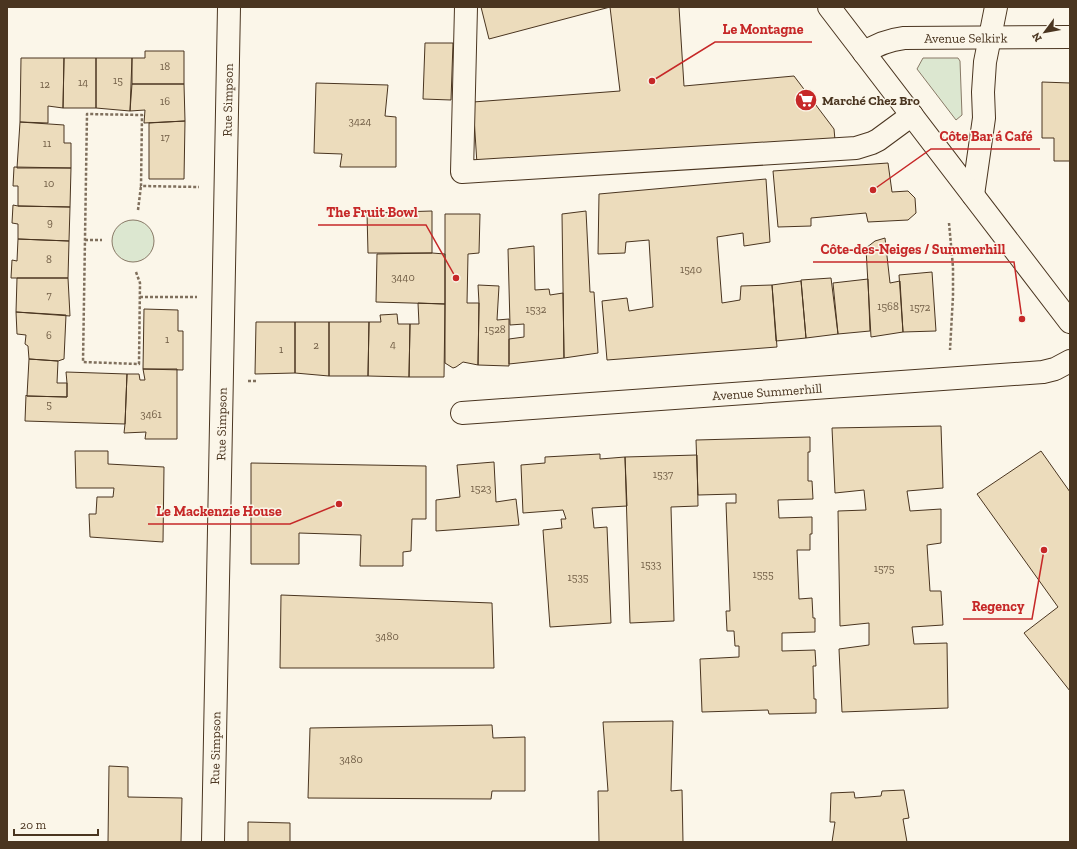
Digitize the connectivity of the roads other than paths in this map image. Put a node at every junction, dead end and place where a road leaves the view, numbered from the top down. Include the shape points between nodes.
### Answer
1 (229, 7) edge
2 (466, 7) edge
3 (830, 7) edge
4 (996, 7) edge
5 (990, 37) junction
6 (1070, 37) edge
7 (864, 53) junction
8 (912, 115) junction
9 (973, 195) junction
10 (1070, 322) edge
11 (1070, 361) edge
12 (462, 413) dead end
13 (213, 842) edge

1 - 13 street, Rue Simpson
2 - 8 street via 462,172 851,148 878,140
3 - 7 street
4 - 5 street
5 - 6 street, Avenue Selkirk
5 - 7 street, Avenue Selkirk via 896,39
5 - 9 street via 984,77 984,118
7 - 8 street
8 - 9 street
9 - 10 street
11 - 12 street, Avenue Summerhill via 1043,372

